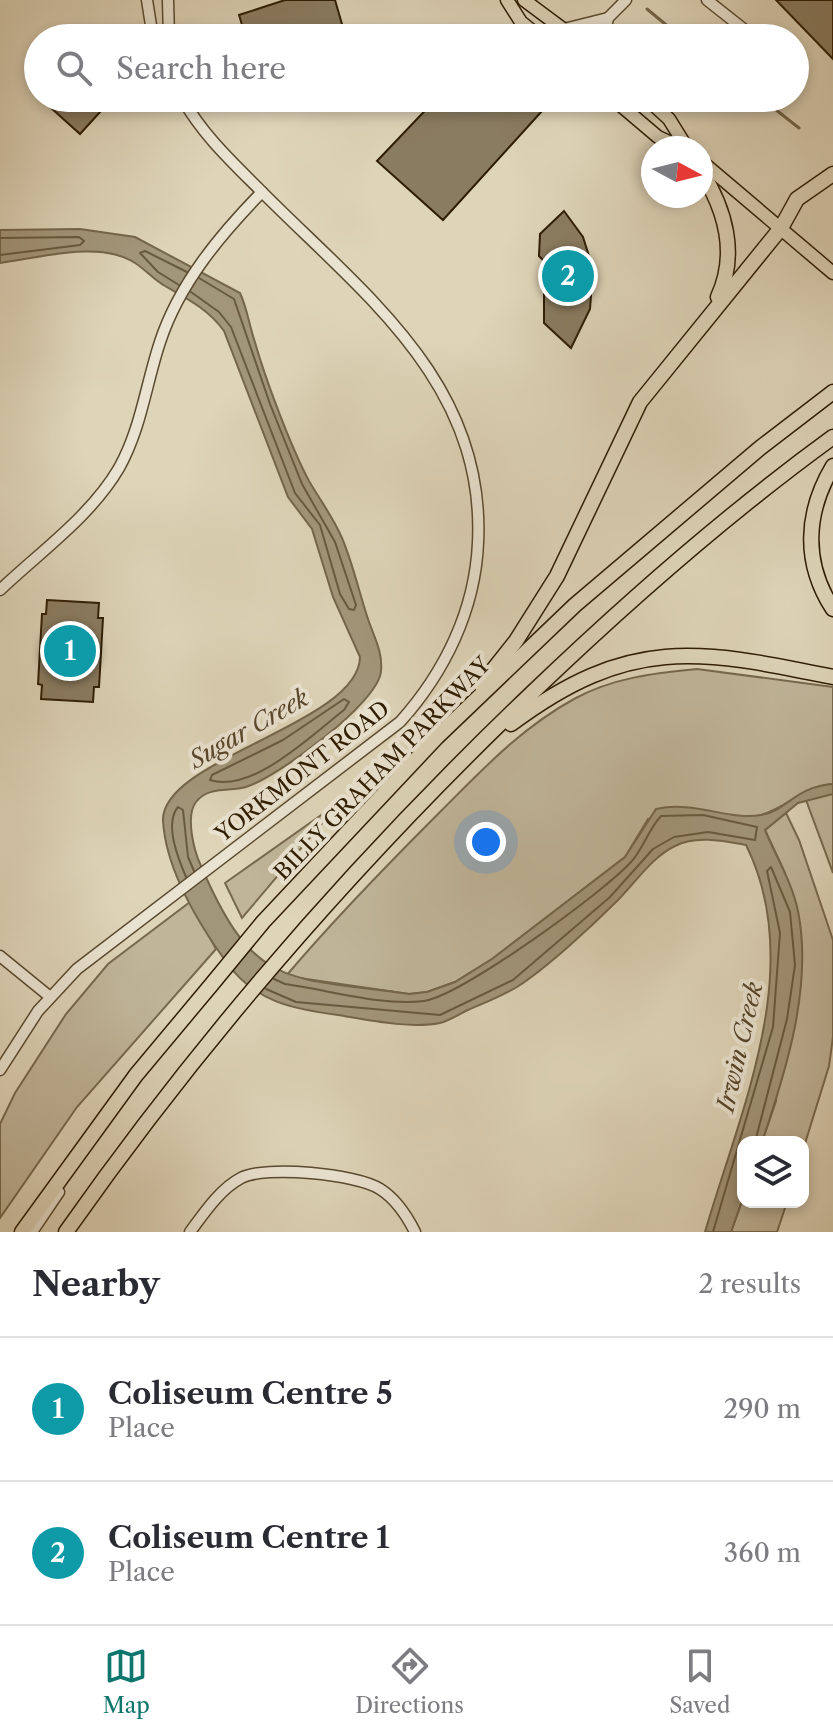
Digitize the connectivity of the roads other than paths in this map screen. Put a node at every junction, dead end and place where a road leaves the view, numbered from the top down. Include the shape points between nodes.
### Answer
1 (147, 0) edge
2 (168, 0) edge
3 (507, 0) edge
4 (524, 0) edge
5 (626, 0) edge
6 (707, 0) edge
7 (608, 18) junction
8 (151, 24) edge
9 (169, 24) edge
10 (524, 24) edge
11 (557, 24) edge
12 (584, 24) edge
13 (607, 24) edge
14 (737, 24) edge
15 (190, 112) edge
16 (629, 112) edge
17 (661, 112) edge
18 (657, 136) edge
19 (678, 136) edge
20 (713, 171) edge
21 (833, 174) edge
22 (262, 192) junction
23 (713, 195) edge
24 (781, 228) junction
25 (833, 273) edge
26 (713, 308) junction
27 (833, 392) edge
28 (833, 437) edge
29 (833, 466) edge
30 (0, 590) edge
31 (833, 609) edge
32 (833, 677) edge
33 (437, 737) junction
34 (459, 762) junction
35 (0, 956) edge
36 (49, 996) junction
37 (0, 1070) edge
38 (78, 1155) junction
39 (22, 1232) edge
40 (32, 1232) edge
41 (66, 1232) edge
42 (190, 1232) edge
43 (415, 1232) edge

1 - 8 street
2 - 9 street
3 - 10 main road
4 - 11 main road
5 - 7 street
6 - 14 street
7 - 12 street
7 - 13 street
15 - 22 street, YORKMONT ROAD
16 - 18 main road
17 - 19 main road
20 - 24 main road
21 - 24 highway via 797,199
22 - 30 street via 213,247 169,319 128,450 112,479
22 - 36 street, YORKMONT ROAD via 433,372 466,445 476,485 479,524 469,599 442,666 400,722 77,969
23 - 26 highway via 728,246 726,273
24 - 25 main road
24 - 26 highway
26 - 33 highway via 640,402 557,576 516,641
27 - 33 highway, BILLY GRAHAM PARKWAY via 575,605
28 - 34 highway via 597,630
29 - 31 highway via 813,512 810,540 814,568
32 - 34 highway via 719,655 619,665 562,688
33 - 38 highway, BILLY GRAHAM PARKWAY via 263,922 136,1075
34 - 41 highway via 292,943 161,1102
35 - 36 street
36 - 37 street, YORKMONT ROAD
38 - 39 highway, BILLY GRAHAM PARKWAY
38 - 40 street
42 - 43 street via 242,1177 279,1172 358,1180 379,1188

